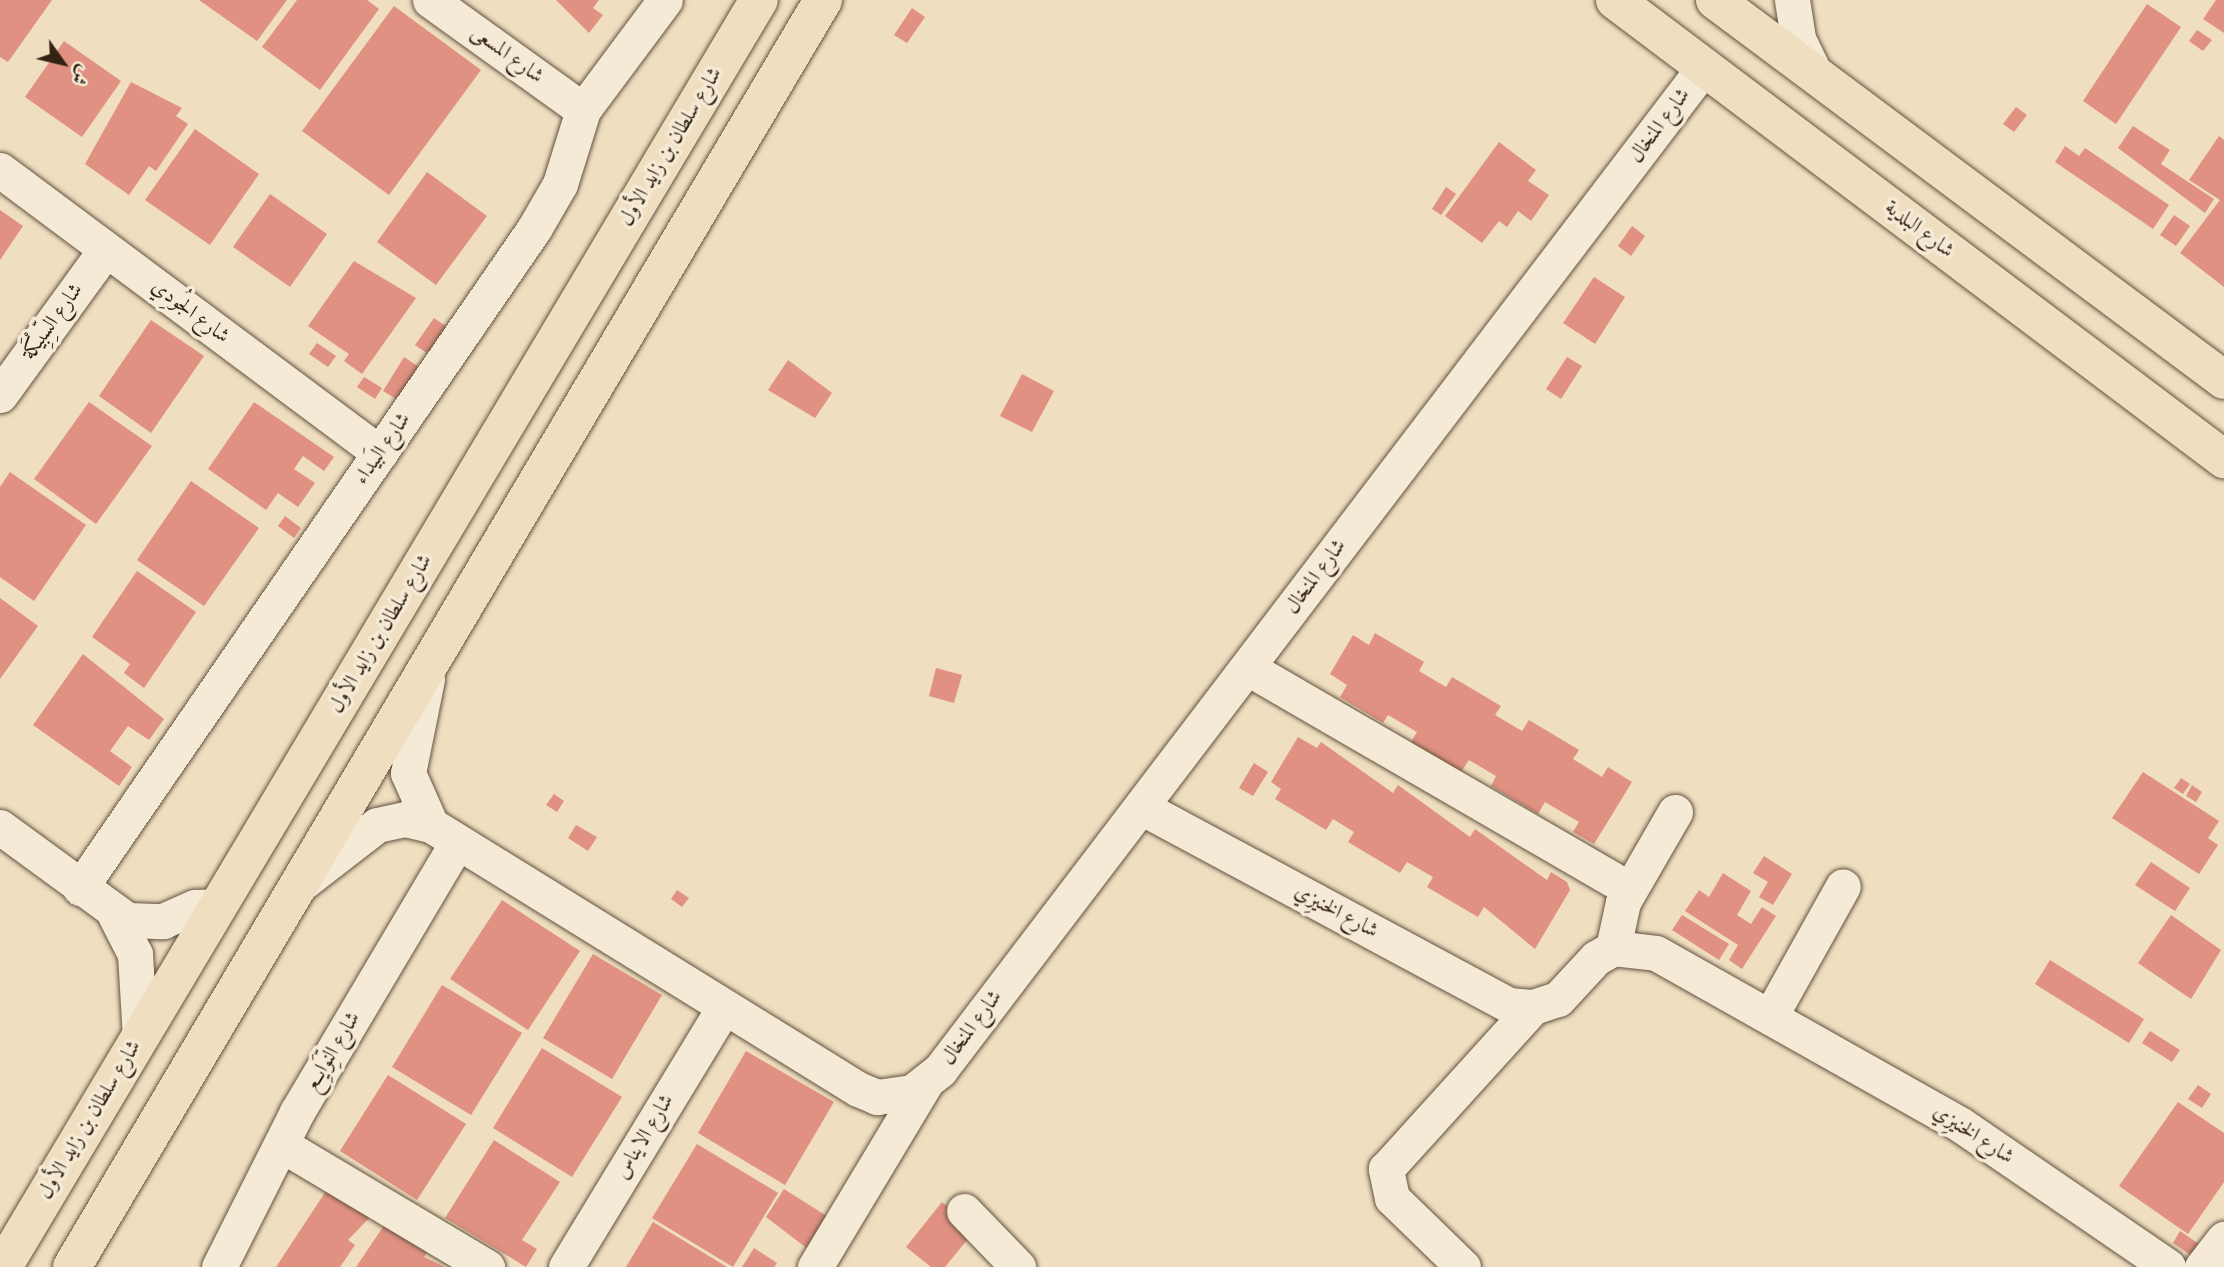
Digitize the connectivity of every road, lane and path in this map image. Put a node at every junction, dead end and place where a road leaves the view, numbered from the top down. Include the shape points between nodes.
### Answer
1 (430, 0) edge
2 (665, 0) edge
3 (759, 0) edge
4 (823, 0) edge
5 (1615, 0) edge
6 (1715, 0) edge
7 (1792, 0) edge
8 (1704, 67) junction
9 (1815, 74) junction
10 (583, 110) junction
11 (0, 170) edge
12 (106, 250) junction
13 (2224, 380) edge
14 (0, 395) edge
15 (380, 453) junction
16 (2224, 459) edge
17 (428, 668) junction
18 (1248, 668) junction
19 (1141, 807) junction
20 (1675, 812) dead end
21 (0, 827) edge
22 (444, 833) junction
23 (1623, 886) junction
24 (1843, 886) dead end
25 (297, 887) junction
26 (80, 888) junction
27 (218, 906) junction
28 (115, 915) junction
29 (1613, 948) junction
30 (724, 1007) junction
31 (1533, 1007) junction
32 (1772, 1013) junction
33 (140, 1037) junction
34 (925, 1084) junction
35 (282, 1145) junction
36 (964, 1211) dead end
37 (2224, 1239) edge
38 (3, 1267) edge
39 (72, 1267) edge
40 (219, 1267) edge
41 (486, 1267) edge
42 (566, 1267) edge
43 (815, 1267) edge
44 (1018, 1267) edge
45 (1463, 1267) edge
46 (2168, 1267) edge
47 (2202, 1267) edge

1 - 10 street, شارع المسعى
2 - 10 street, شارع البَيداء
3 - 27 main road, شارع سلطان بن زايد الأول
4 - 17 main road
5 - 8 main road, شارع البلدية
6 - 9 main road
7 - 9 street via 1798,39
8 - 16 main road, شارع البلدية
8 - 18 street, شارع المنخال
9 - 13 main road
10 - 15 street, شارع البَيداء via 548,207
11 - 12 street, شارع الجُودِي
12 - 14 street, شارع السِّبِيْكَة
12 - 15 street, شارع الجُودِي
15 - 26 street, شارع البَيداء
17 - 22 street, شارع المنخال via 408,765 415,801
17 - 25 main road
18 - 19 street, شارع المنخال
18 - 23 street
19 - 31 street, شارع الخنيزِي via 1498,1000
19 - 34 street, شارع المنخال
20 - 23 street
21 - 26 street
22 - 25 street, شارع المنخال via 405,819 377,825
22 - 30 street, شارع المنخال
22 - 35 street, شارع النِّوَايِع
23 - 29 street
24 - 32 street
25 - 39 main road
26 - 28 street
27 - 28 street via 151,922
27 - 33 main road, شارع سلطان بن زايد الأول
28 - 33 street via 135,954
29 - 31 street via 1588,965 1569,991
29 - 32 street, شارع الخنيزِي via 1646,948
30 - 34 street, شارع المنخال via 877,1097 895,1097
30 - 42 street, شارع الايناس
31 - 45 street via 1394,1154 1385,1177 1392,1198
32 - 46 street, شارع الخنيزِي via 1961,1125
33 - 38 main road, شارع سلطان بن زايد الأول
34 - 43 street, شارع المنخال
35 - 40 street, شارع النِّوَايِع
35 - 41 street
36 - 44 street
37 - 47 street

